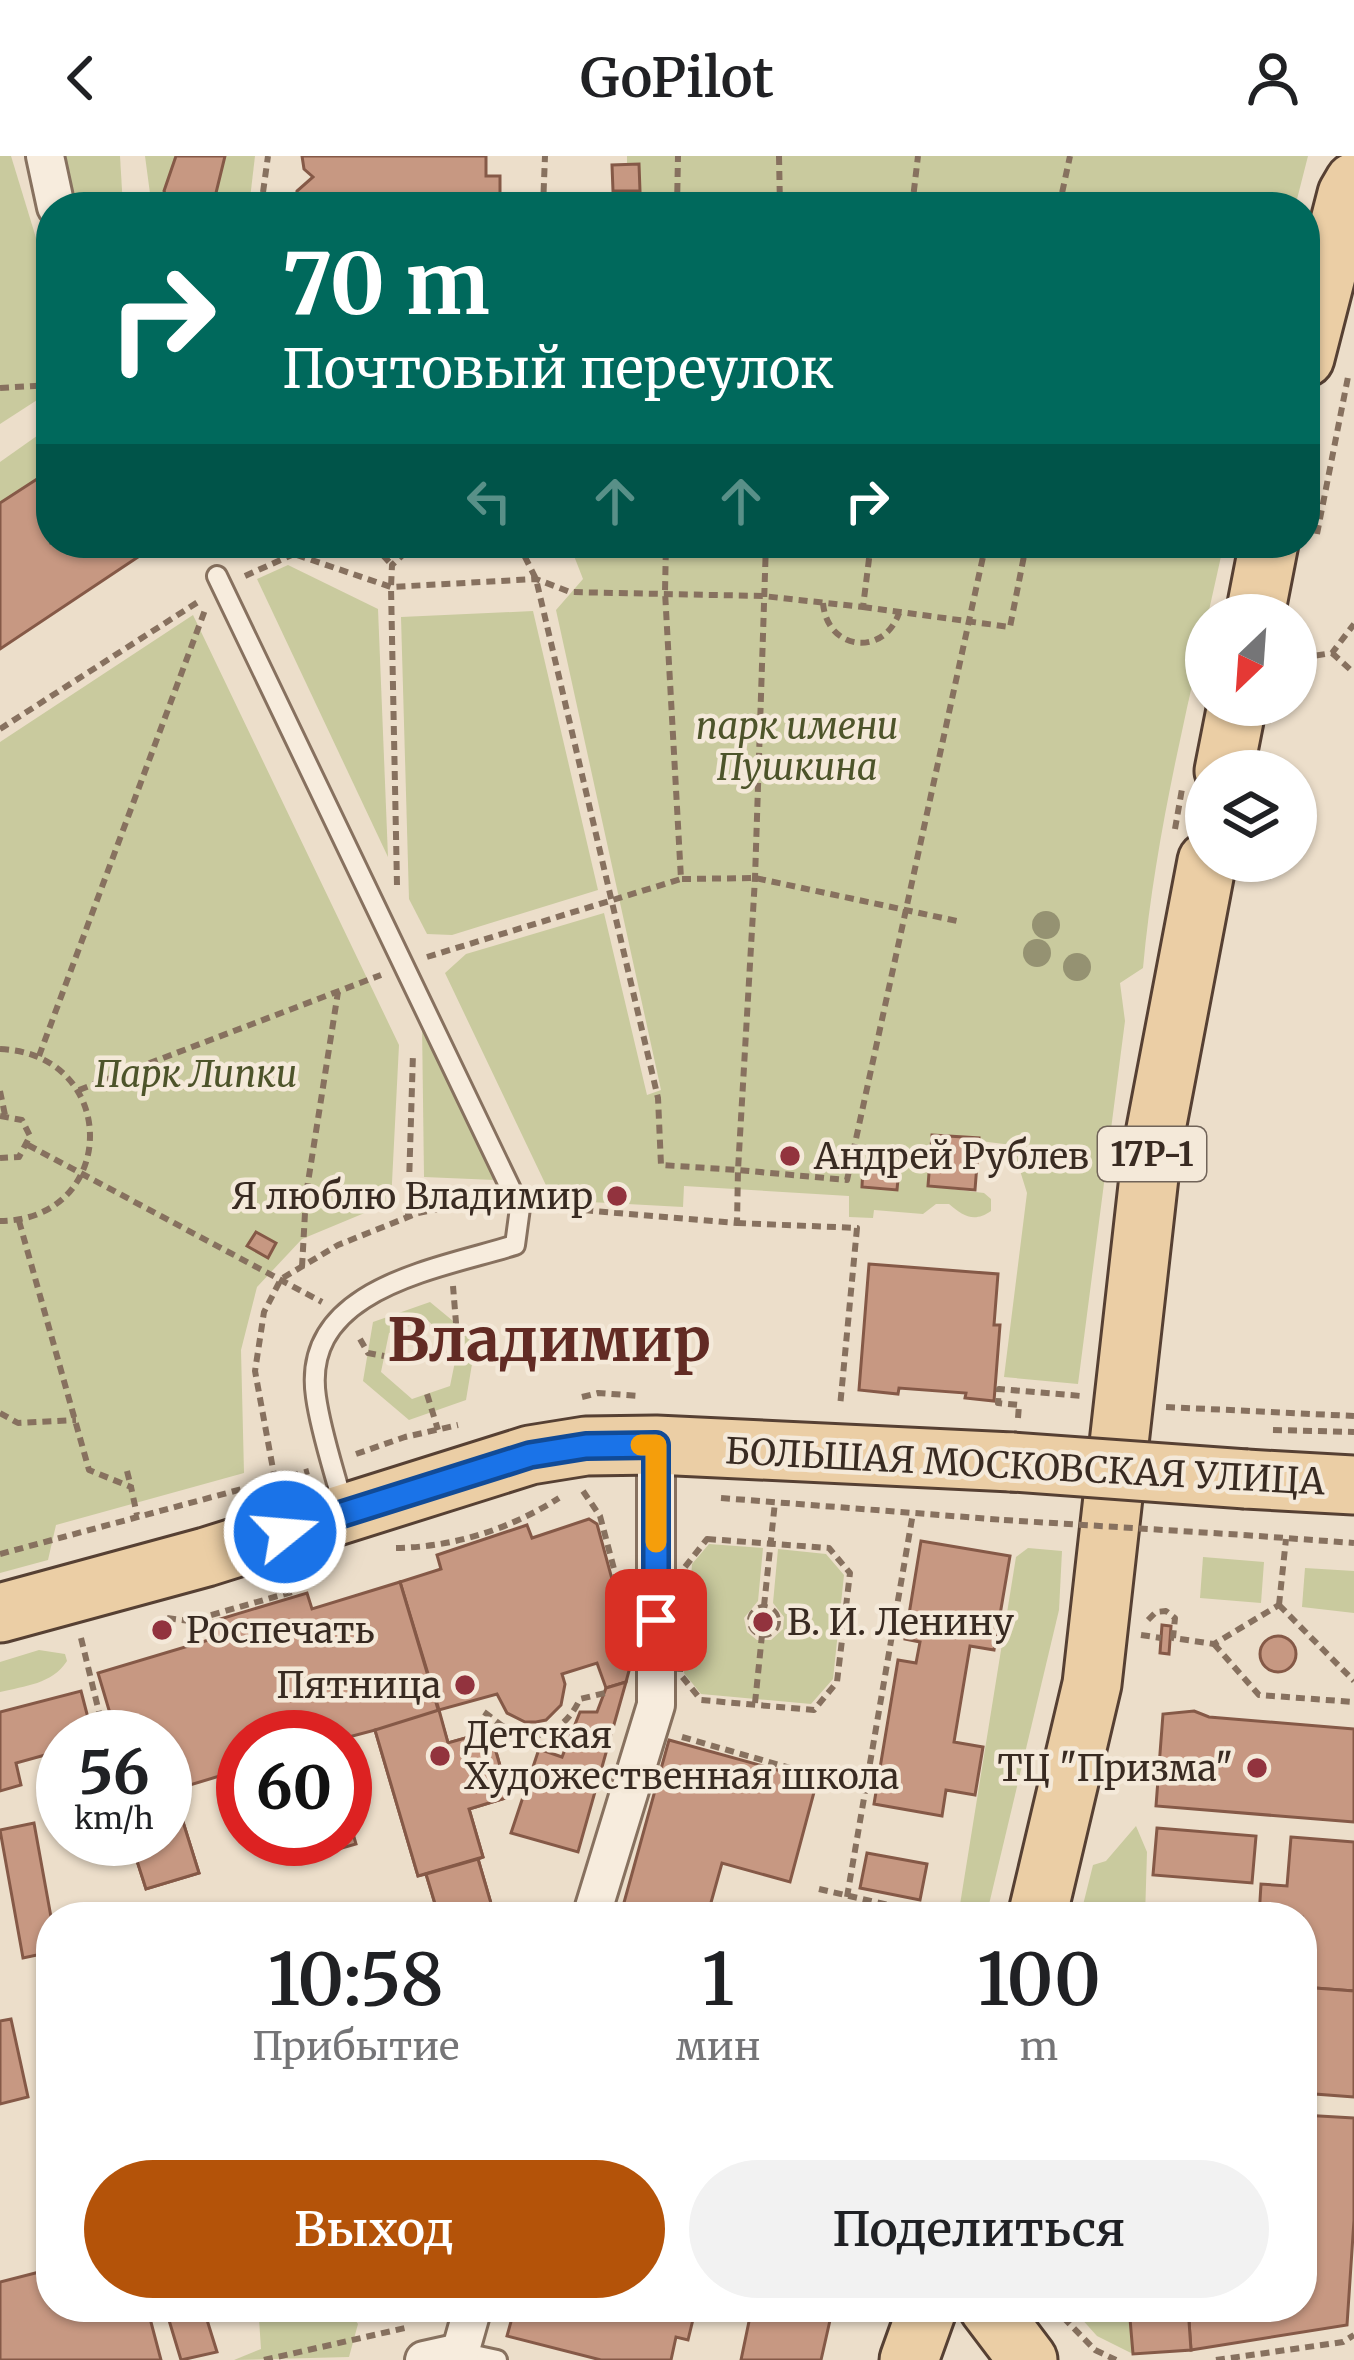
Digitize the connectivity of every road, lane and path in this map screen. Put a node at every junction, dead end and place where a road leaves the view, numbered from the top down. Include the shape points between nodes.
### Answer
1 (45, 156) edge
2 (268, 156) edge
3 (545, 156) edge
4 (678, 156) edge
5 (779, 156) edge
6 (918, 156) edge
7 (1070, 156) edge
8 (1354, 182) edge
9 (53, 192) edge
10 (263, 192) edge
11 (543, 192) edge
12 (677, 192) edge
13 (780, 192) edge
14 (914, 192) edge
15 (1062, 192) edge
16 (1327, 364) edge
17 (36, 386) edge
18 (0, 388) edge
19 (1320, 399) edge
20 (283, 558) edge
21 (306, 558) edge
22 (387, 558) edge
23 (399, 558) edge
24 (526, 558) edge
25 (666, 558) edge
26 (765, 558) edge
27 (869, 558) edge
28 (983, 558) edge
29 (1024, 558) edge
30 (1285, 558) edge
31 (392, 565) junction
32 (536, 579) junction
33 (220, 581) joint
34 (391, 587) junction
35 (665, 592) junction
36 (1266, 594) edge
37 (763, 596) junction
38 (824, 602) junction
39 (862, 608) junction
40 (899, 613) junction
41 (969, 622) junction
42 (1354, 624) edge
43 (1332, 653) junction
44 (1317, 655) edge
45 (1353, 673) edge
46 (0, 729) edge
47 (755, 878) junction
48 (681, 879) junction
49 (1203, 882) edge
50 (612, 898) junction
51 (906, 909) junction
52 (384, 922) junction
53 (962, 922) dead end
54 (405, 966) junction
55 (375, 978) dead end
56 (338, 992) junction
57 (0, 1049) edge
58 (413, 1051) dead end
59 (38, 1056) junction
60 (0, 1090) edge
61 (79, 1090) junction
62 (3, 1116) edge
63 (28, 1145) junction
64 (0, 1158) edge
65 (739, 1170) junction
66 (83, 1171) junction
67 (516, 1195) junction
68 (407, 1217) dead end
69 (0, 1221) edge
70 (19, 1221) junction
71 (737, 1223) junction
72 (302, 1267) dead end
73 (345, 1314) junction
74 (456, 1323) dead end
75 (445, 1335) dead end
76 (368, 1353) dead end
77 (384, 1356) dead end
78 (427, 1394) dead end
79 (1087, 1396) dead end
80 (1159, 1406) dead end
81 (840, 1407) dead end
82 (0, 1413) edge
83 (1354, 1416) edge
84 (76, 1420) junction
85 (18, 1423) junction
86 (0, 1425) edge
87 (439, 1430) dead end
88 (1354, 1432) edge
89 (1015, 1440) junction
90 (656, 1469) junction
91 (128, 1471) dead end
92 (297, 1475) dead end
93 (1254, 1482) junction
94 (1354, 1485) edge
95 (131, 1487) junction
96 (561, 1497) dead end
97 (775, 1502) junction
98 (345, 1513) junction
99 (913, 1513) junction
100 (138, 1517) junction
101 (1286, 1539) junction
102 (1354, 1543) edge
103 (771, 1544) junction
104 (393, 1548) dead end
105 (0, 1554) edge
106 (292, 1592) dead end
107 (622, 1599) dead end
108 (1280, 1605) junction
109 (764, 1606) junction
110 (0, 1612) edge
111 (190, 1621) dead end
112 (78, 1629) dead end
113 (761, 1635) junction
114 (1161, 1638) dead end
115 (1214, 1644) junction
116 (1354, 1681) edge
117 (604, 1693) dead end
118 (1354, 1702) edge
119 (754, 1705) junction
120 (98, 1710) edge
121 (484, 1712) dead end
122 (660, 1718) junction
123 (863, 1789) junction
124 (819, 1889) dead end
125 (847, 1897) junction
126 (596, 1902) edge
127 (871, 1902) edge
128 (1041, 1902) edge
129 (465, 2322) edge
130 (923, 2322) edge
131 (999, 2322) edge
132 (1068, 2322) edge
133 (404, 2328) dead end
134 (1354, 2335) edge
135 (314, 2348) junction
136 (447, 2357) edge
137 (264, 2360) edge
138 (316, 2360) edge
139 (497, 2360) edge
140 (909, 2360) edge
141 (1028, 2360) edge
142 (1116, 2360) edge
143 (1216, 2360) edge

1 - 9 street
2 - 10 path
3 - 11 path
4 - 12 path
5 - 13 path
6 - 14 path
7 - 15 path
8 - 16 main road
16 - 19 path
17 - 18 path
20 - 33 path
21 - 34 path
22 - 31 path
23 - 31 path
24 - 32 path
25 - 35 path
26 - 37 path
27 - 39 path
28 - 41 path
29 - 41 path via 1010,627
30 - 36 main road
31 - 34 path
32 - 34 path
32 - 35 path via 570,592
32 - 50 path
33 - 52 lane
34 - 52 path via 398,897
35 - 37 path
35 - 48 path
37 - 38 path
37 - 47 path
38 - 39 path
38 - 40 path via 830,628 863,644 887,635
39 - 40 path
40 - 41 path
41 - 51 path
42 - 43 path
43 - 44 path
43 - 45 path
46 - 59 path via 210,596
47 - 48 path
47 - 51 path
47 - 65 path
48 - 50 path
49 - 128 main road, 17Р-1 via 1152,1150 1092,1684
50 - 54 path
50 - 65 path via 658,1098 661,1165
51 - 53 path
51 - 65 path via 847,1180
52 - 54 lane
54 - 67 lane
55 - 56 path
56 - 61 path
56 - 72 path
57 - 59 path
58 - 68 path
59 - 61 path
60 - 62 path
61 - 66 path via 91,1125
62 - 63 path via 22,1120
63 - 64 path via 19,1156
63 - 66 path
65 - 71 path
66 - 70 path via 46,1212
66 - 73 path
67 - 71 path via 540,1192 547,1208
67 - 73 lane via 515,1245 427,1268
69 - 70 path
70 - 84 path
71 - 81 path via 857,1228
73 - 98 lane via 320,1340 315,1393
74 - 75 path
76 - 77 path
78 - 87 path
79 - 89 path via 999,1389 998,1403 1019,1405
80 - 83 path
82 - 85 path
84 - 85 path
84 - 95 path via 89,1470
85 - 86 path
88 - 93 path
89 - 90 main road, БОЛЬШАЯ МОСКОВСКАЯ УЛИЦА
89 - 93 main road, БОЛЬШАЯ МОСКОВСКАЯ УЛИЦА, bridge
90 - 97 path
90 - 98 main road, БОЛЬШАЯ МОСКОВСКАЯ УЛИЦА via 586,1446 530,1455
90 - 107 path via 579,1485 600,1516
90 - 122 street
91 - 95 path
92 - 100 path
93 - 94 main road, БОЛЬШАЯ МОСКОВСКАЯ УЛИЦА
93 - 99 path, bridge via 1004,1520
93 - 101 path
95 - 100 path
96 - 104 path via 489,1531 430,1548
97 - 99 path
97 - 103 path
98 - 110 main road, БОЛЬШАЯ МОСКОВСКАЯ УЛИЦА
99 - 123 path
100 - 105 path
101 - 102 path
101 - 108 path
103 - 109 path
103 - 119 path via 707,1539 685,1567 680,1674 701,1700
103 - 119 path via 829,1548 850,1573 837,1682 814,1710
106 - 111 path
108 - 115 path
108 - 116 path
109 - 113 path via 751,1617
109 - 113 path via 778,1622
112 - 120 path
113 - 119 path
114 - 115 path via 1144,1636 1147,1621 1166,1611 1175,1618 1173,1639
115 - 118 path via 1259,1695
117 - 121 path via 580,1699 571,1718 549,1733 517,1734
122 - 123 path
122 - 126 street
123 - 125 path
124 - 125 path
125 - 127 path
129 - 136 street
130 - 140 main road
131 - 141 main road
132 - 142 path
133 - 135 path
134 - 143 path
135 - 137 path
135 - 138 path
136 - 139 lane

